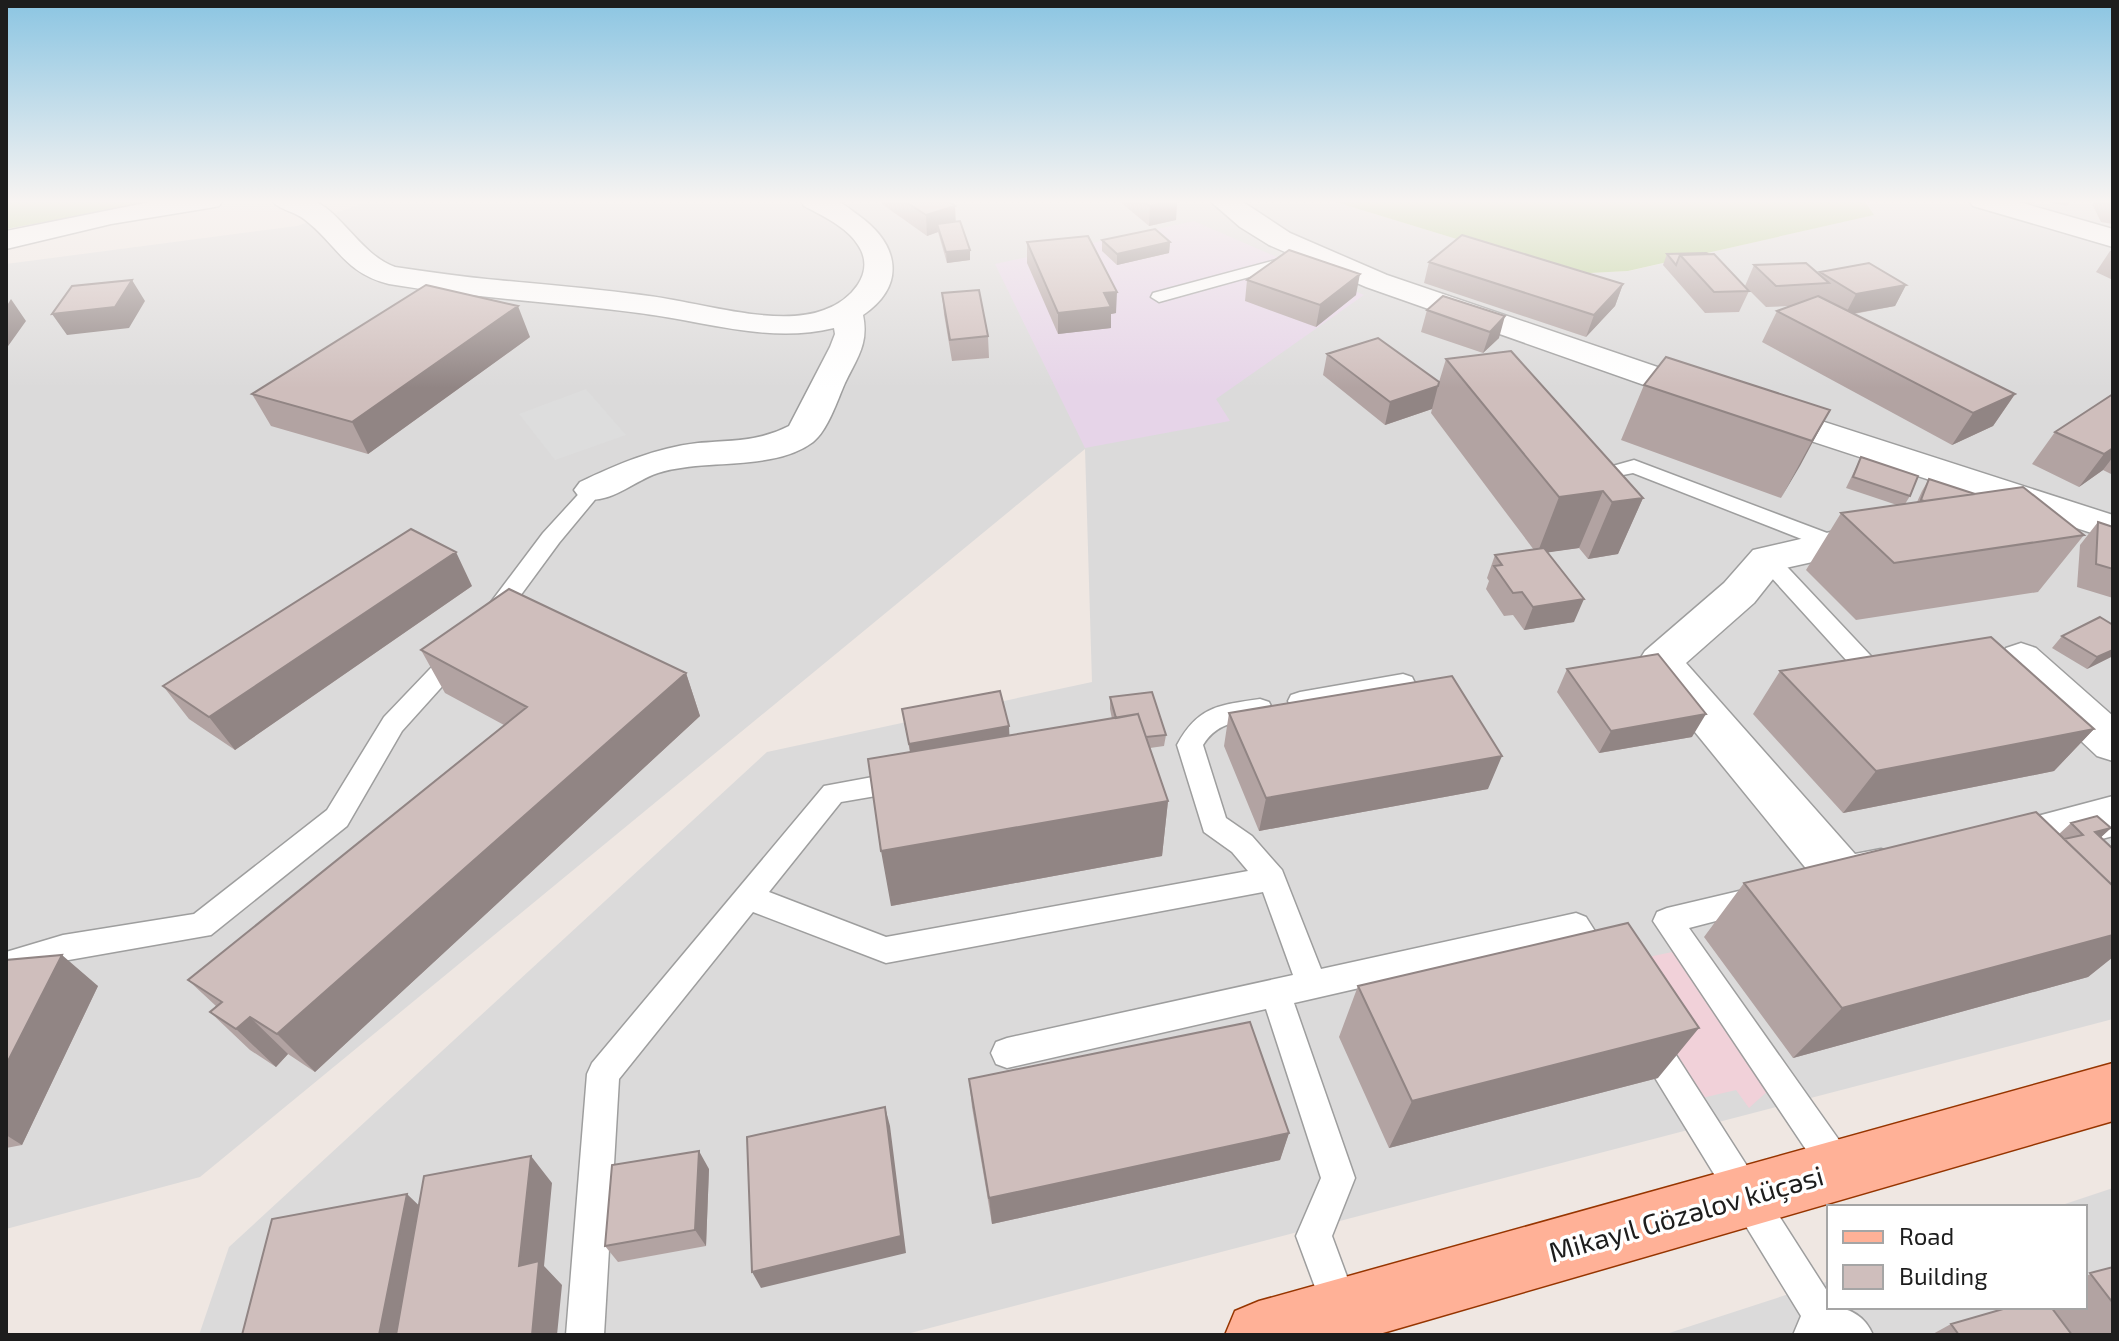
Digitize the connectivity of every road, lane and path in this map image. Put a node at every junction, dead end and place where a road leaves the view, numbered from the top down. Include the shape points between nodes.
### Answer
1 (361, 263) edge
2 (879, 263) edge
3 (1287, 263) edge
4 (1330, 263) edge
5 (1159, 297) dead end
6 (847, 314) junction
7 (593, 490) joint
8 (1616, 510) edge
9 (2100, 524) edge
10 (1981, 528) edge
11 (1919, 535) edge
12 (1835, 544) junction
13 (1767, 559) junction
14 (2006, 661) edge
15 (1906, 674) edge
16 (1877, 678) junction
17 (1848, 682) edge
18 (1403, 683) edge
19 (2113, 743) edge
20 (938, 775) edge
21 (2113, 816) edge
22 (1918, 862) edge
23 (1272, 878) junction
24 (2049, 887) edge
25 (1785, 892) edge
26 (748, 897) junction
27 (6, 965) edge
28 (1312, 985) junction
29 (1618, 992) edge
30 (1276, 993) junction
31 (1635, 1019) edge
32 (1007, 1053) dead end
33 (2113, 1092) edge
34 (1839, 1169) junction
35 (1749, 1198) junction
36 (1342, 1312) junction
37 (1816, 1324) edge
38 (585, 1335) edge
39 (1259, 1335) edge
40 (1854, 1335) edge

1 - 6 street via 373,272 472,288 657,306 788,326
2 - 6 street via 878,278 865,299
3 - 5 lane
4 - 9 street via 1565,347
6 - 7 street via 851,334 802,433 770,448 647,464
7 - 27 lane via 488,623 393,724 337,818 201,926 63,948
8 - 12 lane via 1606,484 1616,471 1634,466
9 - 10 street
11 - 12 street
12 - 13 street
13 - 16 lane
13 - 22 street via 1739,593 1660,662 1829,881
14 - 19 street
15 - 16 lane
16 - 17 lane
18 - 23 lane via 1215,716 1198,727 1190,745 1214,824 1242,844
20 - 26 lane via 833,793
21 - 24 street via 1984,848
23 - 26 lane via 886,950
23 - 28 lane
25 - 34 lane via 1667,921
26 - 38 lane via 603,1074
28 - 29 lane via 1576,926
28 - 30 lane
30 - 32 lane
30 - 36 lane via 1338,1178 1314,1236
31 - 35 lane
33 - 34 main road, Mikayıl Gözəlov küçəsi
34 - 35 main road, Mikayıl Gözəlov küçəsi
35 - 36 main road, Mikayıl Gözəlov küçəsi
35 - 37 lane
36 - 39 main road, Mikayıl Gözəlov küçəsi
37 - 40 lane

